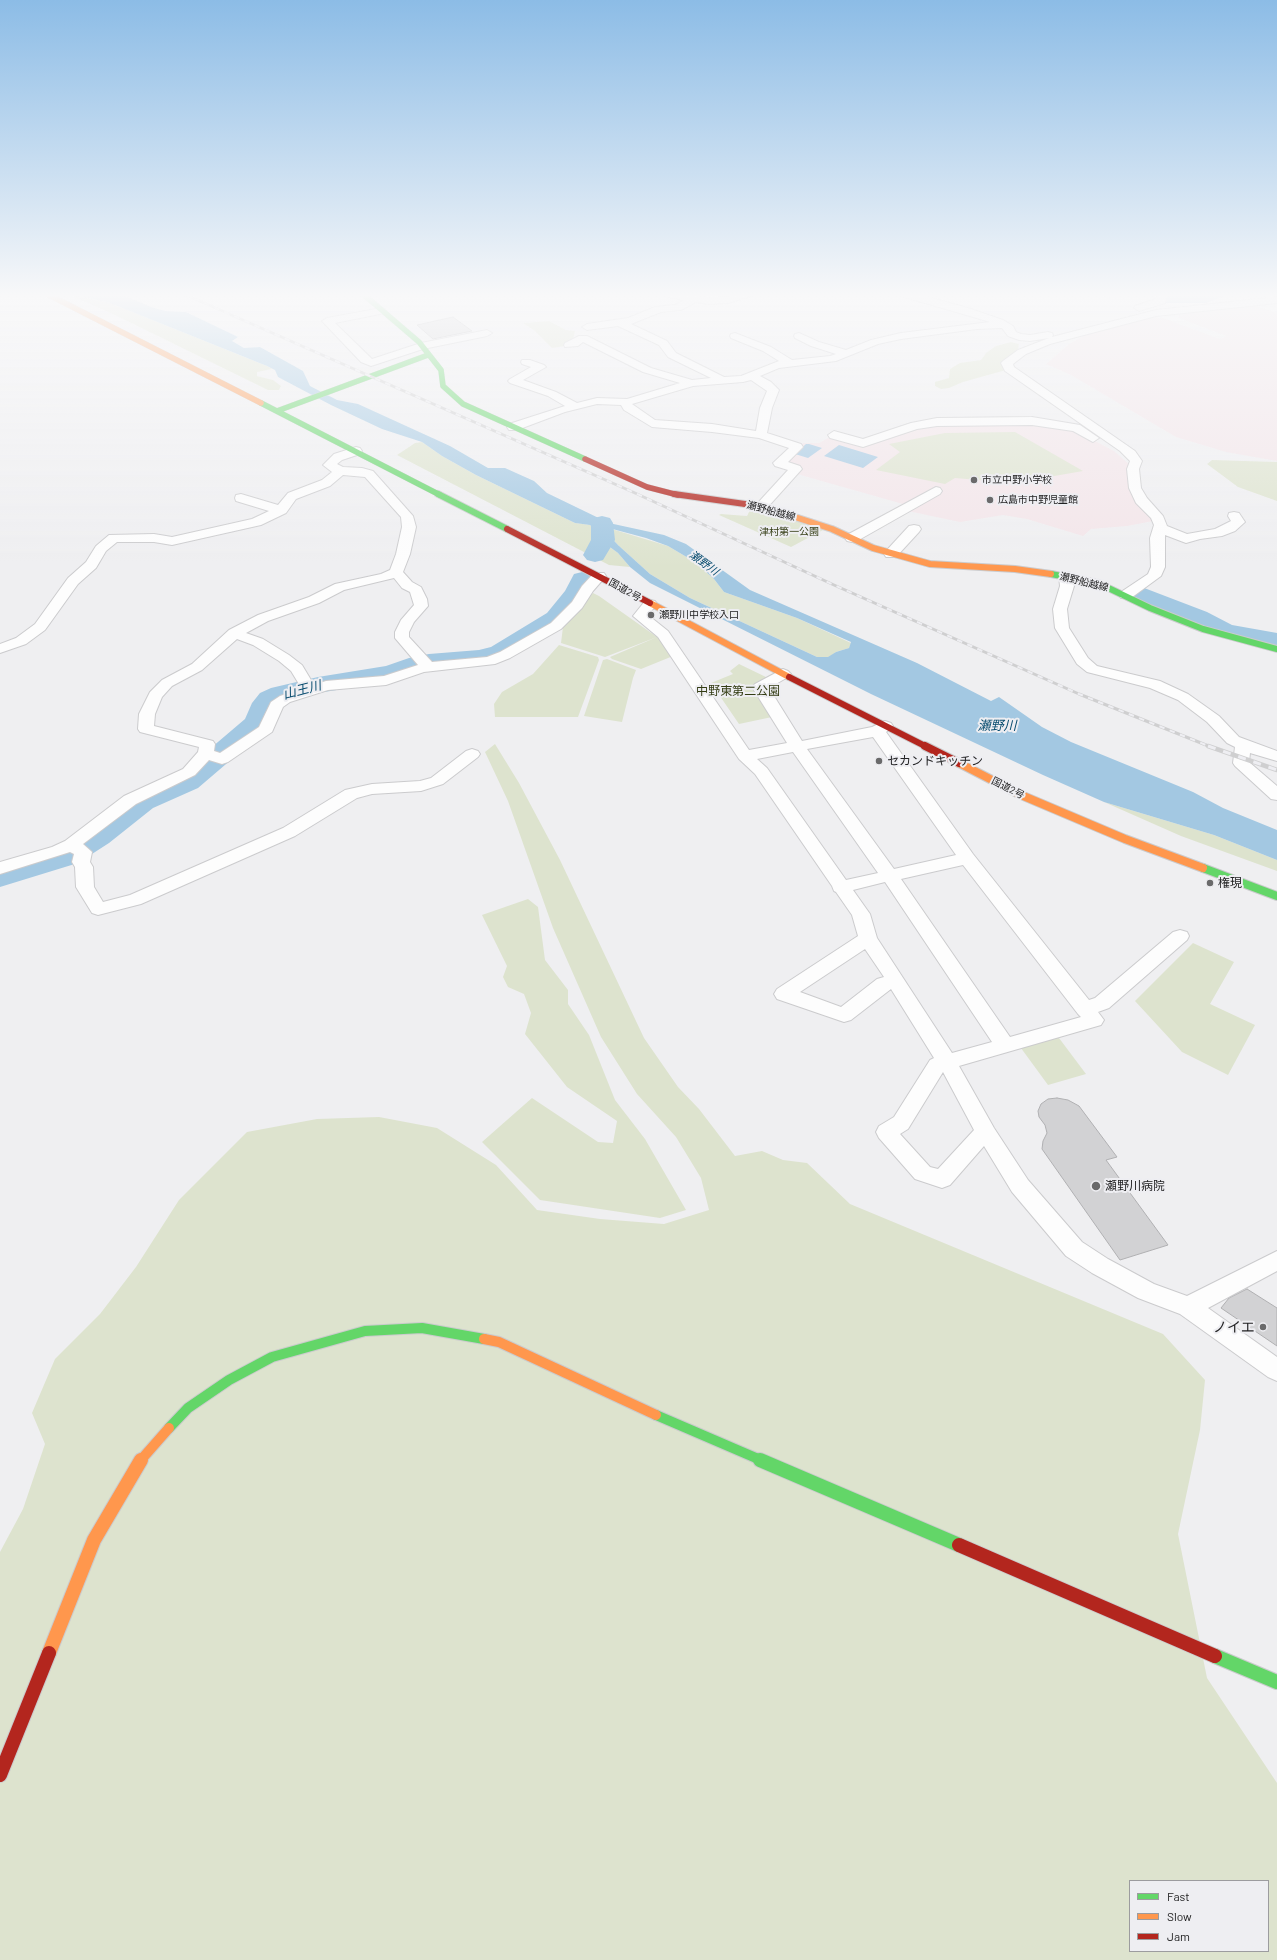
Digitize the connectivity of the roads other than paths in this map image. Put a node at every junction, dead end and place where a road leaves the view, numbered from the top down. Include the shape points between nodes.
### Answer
1 (227, 385) edge
2 (344, 385) edge
3 (443, 385) edge
4 (527, 385) edge
5 (683, 385) edge
6 (768, 385) edge
7 (1033, 385) edge
8 (624, 402) junction
9 (576, 407) junction
10 (277, 411) junction
11 (513, 427) junction
12 (761, 435) junction
13 (834, 435) dead end
14 (356, 451) junction
15 (1136, 462) junction
16 (340, 471) junction
17 (936, 491) dead end
18 (241, 498) dead end
19 (761, 506) junction
20 (281, 510) junction
21 (1234, 516) dead end
22 (914, 528) dead end
23 (1160, 528) junction
24 (852, 538) junction
25 (891, 554) junction
26 (396, 572) junction
27 (599, 576) junction
28 (1066, 576) junction
29 (1126, 595) junction
30 (650, 604) junction
31 (234, 633) junction
32 (0, 649) edge
33 (1277, 649) edge
34 (426, 665) junction
35 (783, 674) junction
36 (309, 688) junction
37 (881, 728) junction
38 (1243, 745) junction
39 (797, 746) junction
40 (472, 754) dead end
41 (211, 755) junction
42 (745, 756) junction
43 (1277, 756) edge
44 (1277, 794) edge
45 (76, 847) junction
46 (967, 858) junction
47 (0, 868) edge
48 (890, 876) junction
49 (840, 887) junction
50 (1277, 896) edge
51 (1180, 936) dead end
52 (868, 938) junction
53 (897, 981) junction
54 (1085, 1008) junction
55 (1005, 1045) junction
56 (948, 1062) junction
57 (987, 1134) junction
58 (1277, 1260) edge
59 (1188, 1307) junction
60 (1277, 1370) edge
61 (1277, 1682) edge
62 (0, 1775) edge

1 - 10 main road, 国道2号
2 - 10 main road
3 - 11 main road, 瀬野船越線 via 463,404
4 - 9 street via 552,394
5 - 8 street
6 - 12 street via 773,390 766,408
7 - 15 street via 1124,448
8 - 9 street via 597,402
8 - 12 street via 628,408 652,423
9 - 11 street
10 - 14 main road, 国道2号
11 - 19 main road, 瀬野船越線 via 647,487 691,497
12 - 19 street via 797,447 779,463 796,469
13 - 15 street via 863,443 915,426 937,422 1032,421 1076,428
14 - 16 street via 338,457 329,465
14 - 27 main road, 国道2号
15 - 23 street via 1133,469 1135,488 1141,500 1157,516
16 - 20 street via 326,483 292,496
16 - 26 street via 369,474 407,516 409,527
17 - 24 street
18 - 20 street
19 - 24 main road, 瀬野船越線
20 - 32 street via 256,522 172,541 154,538 114,538 73,581 40,628 21,641
21 - 23 street via 1238,522 1230,528 1186,539
22 - 25 street
23 - 29 street via 1157,538 1158,567 1154,576
24 - 25 main road, 瀬野船越線
25 - 28 main road, 瀬野船越線 via 930,564 1015,569
26 - 31 street via 340,587 314,600 263,618
26 - 34 street via 407,585 416,590 421,606 408,620 401,635
27 - 30 main road, 国道2号
27 - 34 street via 577,605 556,626 505,656 490,661
28 - 29 main road, 瀬野船越線 via 1098,583
28 - 38 street via 1067,586 1060,609 1062,628 1082,661 1092,669 1155,684 1183,697 1203,711 1233,740
29 - 33 main road, 瀬野船越線 via 1203,630
30 - 35 main road, 国道2号
30 - 42 street via 640,616 664,634
31 - 36 street via 258,642 284,658 297,668
31 - 41 street via 191,672 178,677 161,689 150,702 147,714 146,729 207,744
34 - 36 street via 386,680
35 - 37 main road, 国道2号
35 - 39 street via 760,687
36 - 41 street via 276,705 266,729
37 - 39 street
37 - 46 street
37 - 50 main road, 国道2号 via 1044,806 1125,840
38 - 43 street
38 - 44 street via 1241,763
39 - 42 street
39 - 48 street
40 - 45 street via 445,776 432,782 409,787 372,788 351,794 289,832 135,900 98,909 85,887 84,867
41 - 45 street via 189,772 130,800 84,836
42 - 49 street via 761,771
45 - 47 street
46 - 48 street
46 - 54 street
48 - 49 street
48 - 55 street
49 - 52 street via 861,914
51 - 54 street via 1102,1003
52 - 53 street
52 - 53 street via 784,994 844,1015 884,984
53 - 56 street
54 - 55 street via 1094,1020
55 - 56 street
56 - 57 street
56 - 57 street via 937,1065 901,1123 886,1132 923,1173 942,1179 980,1136
57 - 59 street via 1020,1186 1074,1249 1146,1291
58 - 59 street
59 - 60 street
61 - 62 main road via 644,1410 499,1342 422,1328 365,1331 272,1356 229,1380 188,1408 143,1456 94,1540

